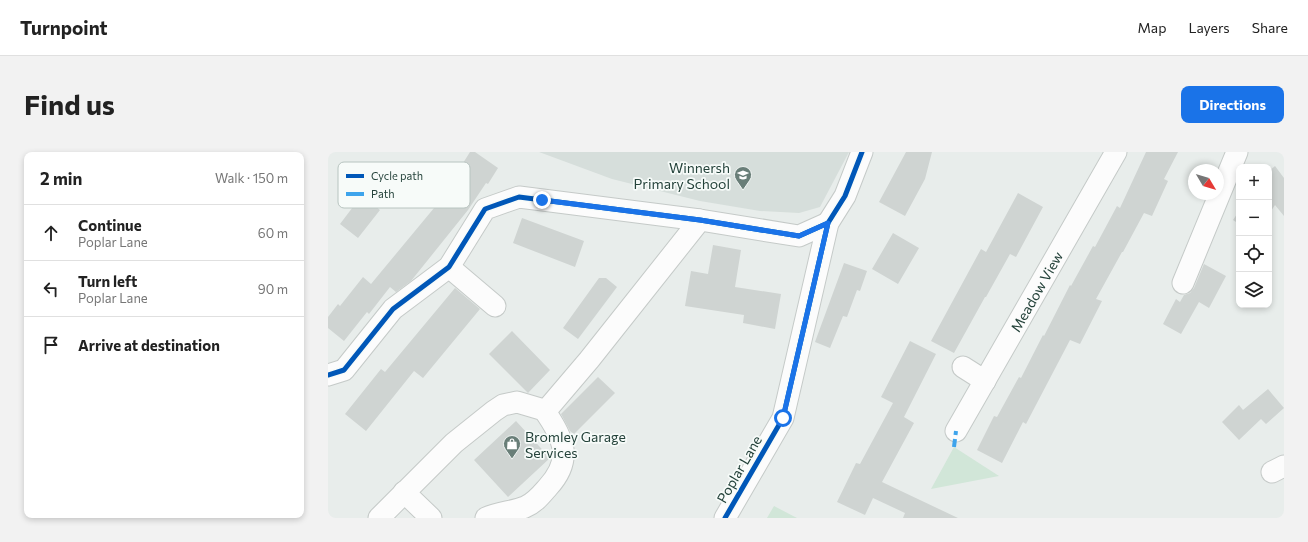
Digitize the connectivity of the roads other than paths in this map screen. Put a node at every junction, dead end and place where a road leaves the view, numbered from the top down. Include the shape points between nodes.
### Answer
1 (862, 152) edge
2 (1116, 152) edge
3 (1237, 152) edge
4 (700, 220) junction
5 (828, 223) junction
6 (449, 267) junction
7 (1183, 283) dead end
8 (495, 306) dead end
9 (963, 367) dead end
10 (328, 376) edge
11 (985, 381) junction
12 (544, 410) junction
13 (956, 431) dead end
14 (404, 492) junction
15 (379, 518) edge
16 (431, 518) edge
17 (486, 518) edge
18 (725, 518) edge

1 - 5 street, Poplar Lane via 846,196
2 - 11 street, Meadow View
3 - 7 street
4 - 5 street via 799,236
4 - 6 street via 519,197 485,209
4 - 12 street via 589,360
5 - 18 street, Poplar Lane via 783,418
6 - 8 street
6 - 10 street via 393,308 344,370
9 - 11 street
11 - 13 street, Meadow View
12 - 14 street via 517,402 503,405 454,443
12 - 17 street via 560,435 564,450 560,472 535,502 514,511
14 - 15 street
14 - 16 street

